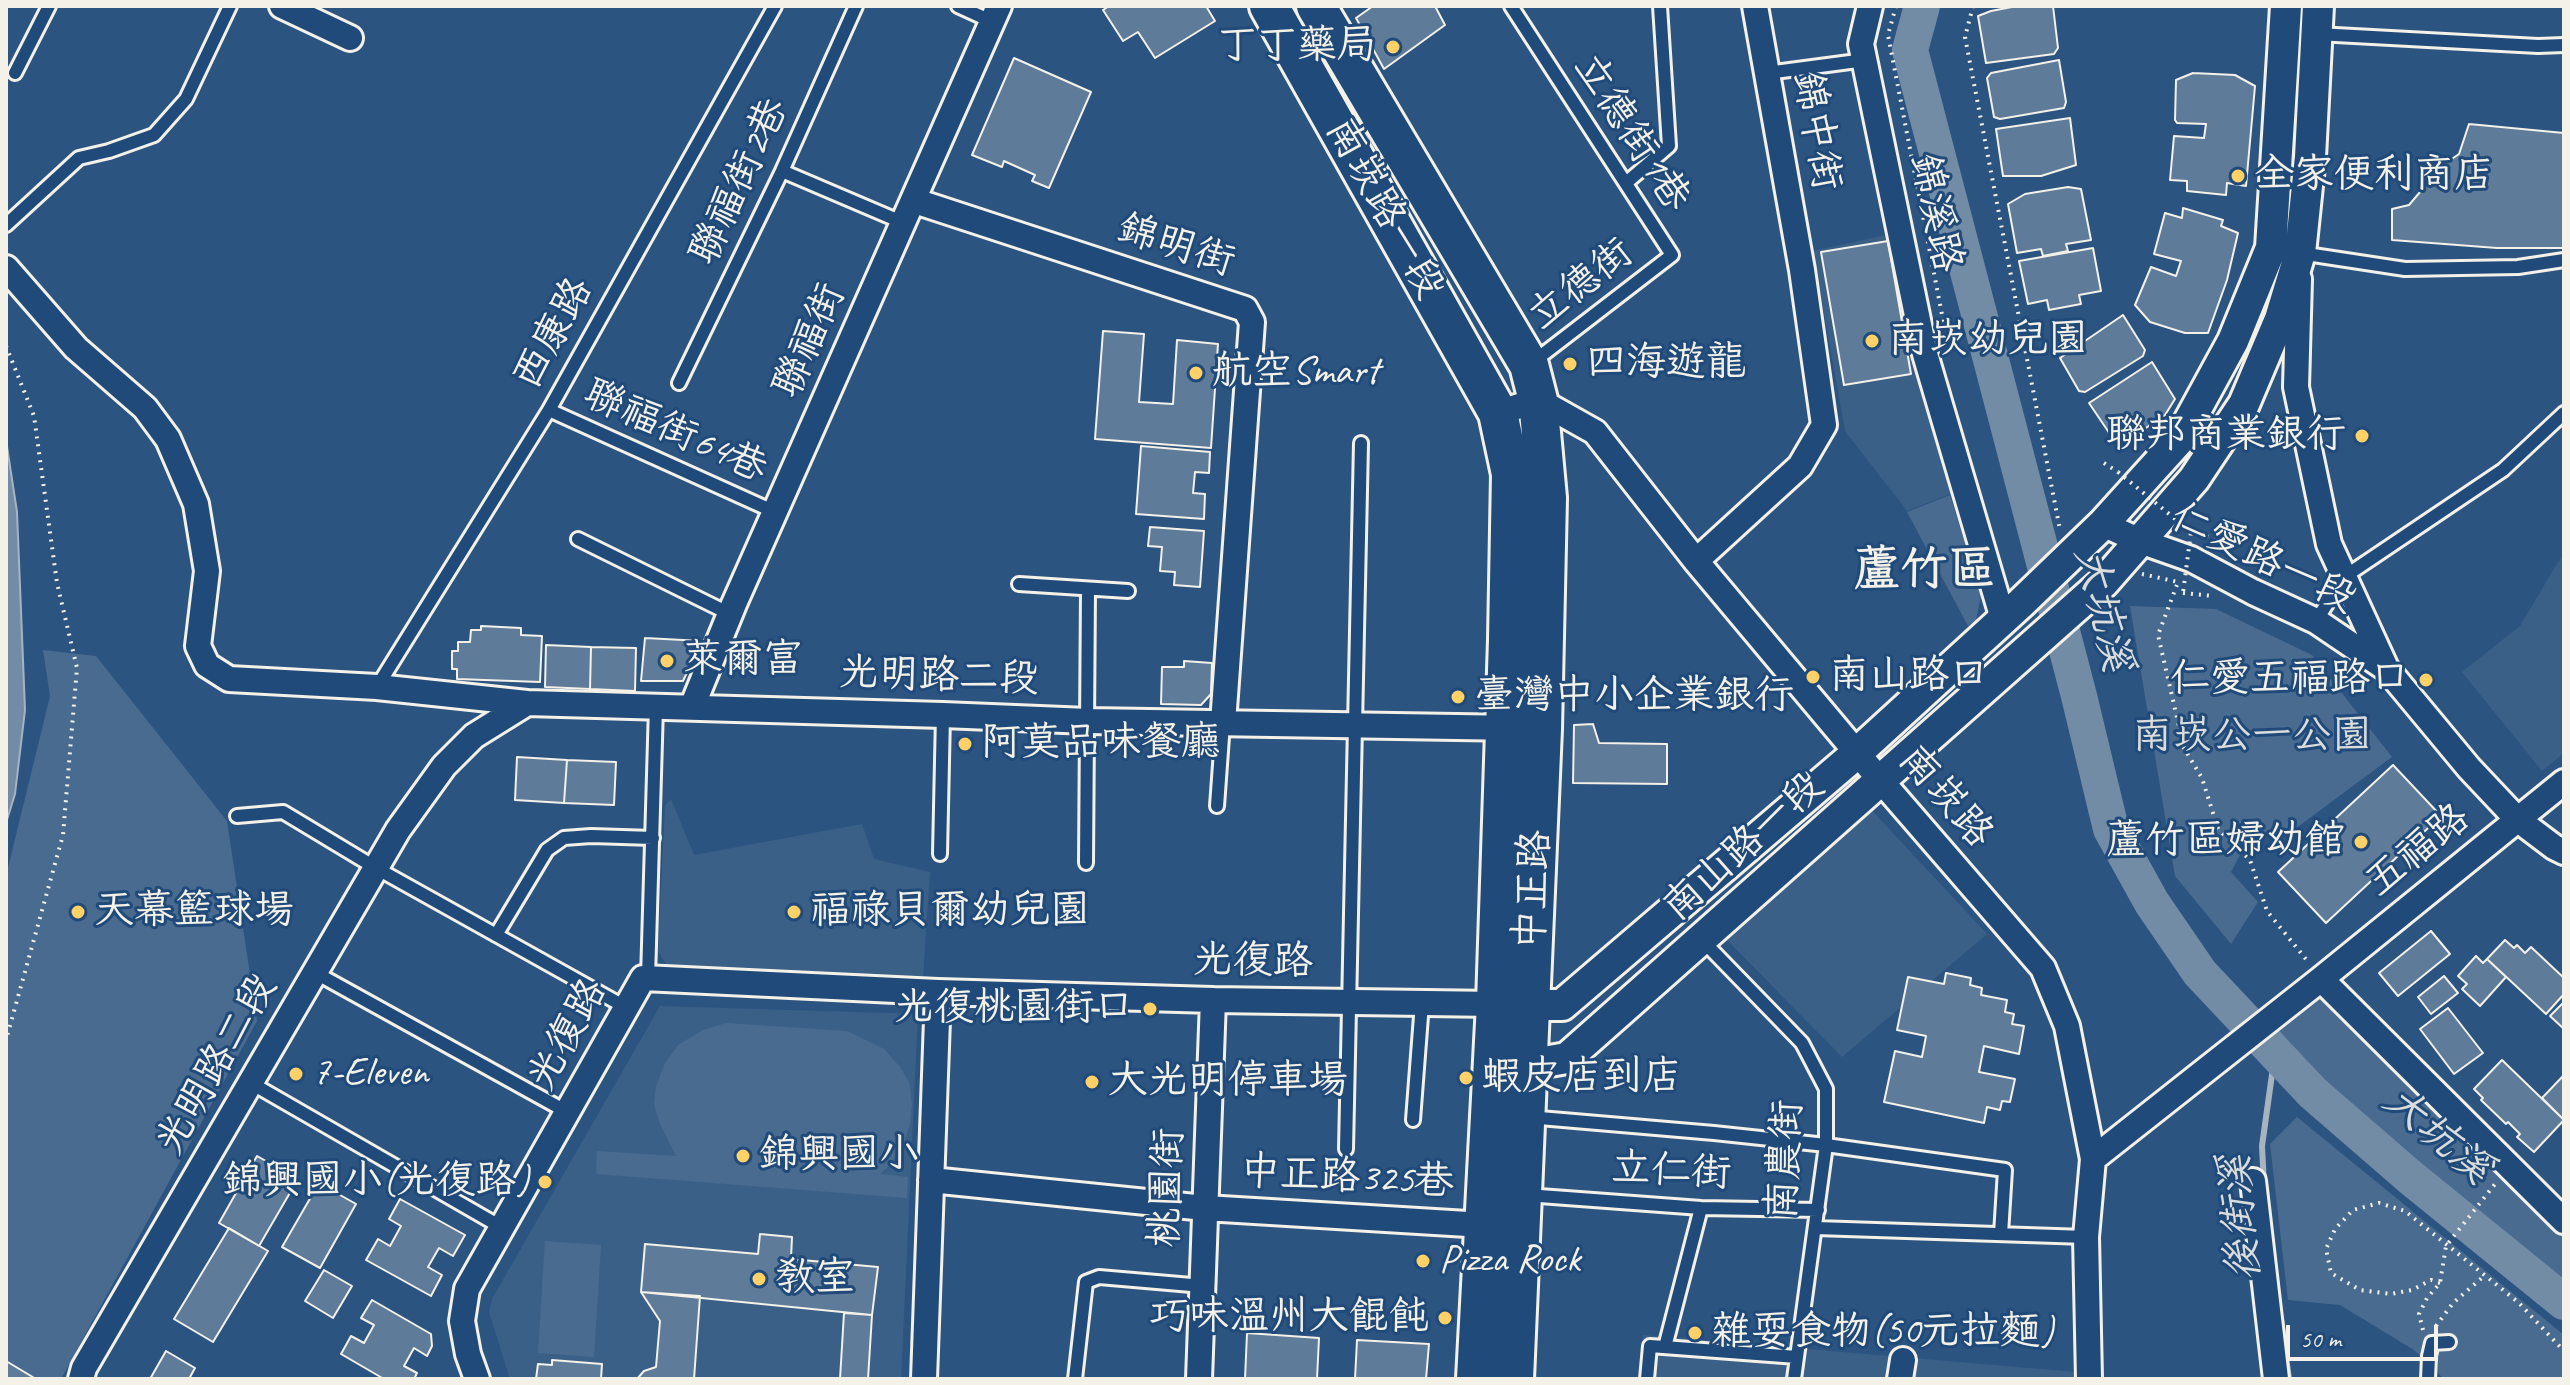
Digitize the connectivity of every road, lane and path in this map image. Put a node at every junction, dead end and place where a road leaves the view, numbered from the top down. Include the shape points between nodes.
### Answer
1 (49, 6) edge
2 (230, 6) edge
3 (282, 6) edge
4 (775, 6) edge
5 (856, 6) edge
6 (958, 6) edge
7 (1269, 6) edge
8 (1316, 6) edge
9 (1511, 6) edge
10 (1660, 6) edge
11 (1755, 6) edge
12 (1870, 6) edge
13 (1896, 6) edge
14 (1973, 6) edge
15 (2286, 6) edge
16 (996, 14) edge
17 (2317, 20) edge
18 (350, 38) dead end
19 (2564, 45) edge
20 (1865, 60) junction
21 (15, 73) dead end
22 (1767, 73) junction
23 (782, 171) junction
24 (1626, 183) junction
25 (915, 201) junction
26 (904, 223) junction
27 (6, 225) edge
28 (2300, 253) junction
29 (1672, 255) joint
30 (2564, 260) edge
31 (6, 268) edge
32 (6, 346) edge
33 (1952, 365) dead end
34 (679, 383) dead end
35 (1533, 383) junction
36 (549, 410) junction
37 (1498, 413) junction
38 (2564, 413) edge
39 (1361, 443) dead end
40 (2104, 463) dead end
41 (775, 512) junction
42 (2103, 524) junction
43 (2191, 532) junction
44 (578, 539) dead end
45 (2140, 541) junction
46 (2234, 544) dead end
47 (2068, 545) junction
48 (1696, 561) junction
49 (2133, 572) dead end
50 (2344, 577) junction
51 (1019, 584) dead end
52 (1088, 590) junction
53 (1128, 591) dead end
54 (2219, 597) dead end
55 (2012, 611) junction
56 (730, 614) junction
57 (2316, 621) junction
58 (2386, 668) junction
59 (377, 687) junction
60 (527, 703) junction
61 (656, 707) junction
62 (692, 707) junction
63 (943, 715) junction
64 (1088, 721) junction
65 (1223, 723) junction
66 (1357, 726) junction
67 (1523, 728) junction
68 (1857, 753) junction
69 (1879, 779) junction
70 (2564, 782) edge
71 (1217, 806) dead end
72 (237, 816) dead end
73 (2517, 819) junction
74 (653, 838) junction
75 (2564, 852) edge
76 (940, 854) dead end
77 (1086, 863) dead end
78 (376, 868) junction
79 (496, 935) junction
80 (1702, 940) junction
81 (314, 972) junction
82 (648, 978) junction
83 (2321, 979) junction
84 (938, 992) junction
85 (1213, 1000) junction
86 (1349, 1001) junction
87 (1422, 1003) junction
88 (1512, 1005) junction
89 (627, 1008) junction
90 (6, 1040) edge
91 (1510, 1064) junction
92 (251, 1083) junction
93 (569, 1113) junction
94 (1524, 1117) junction
95 (1413, 1120) dead end
96 (1826, 1145) junction
97 (1346, 1149) dead end
98 (2093, 1159) junction
99 (931, 1180) junction
100 (2253, 1181) dead end
101 (2495, 1185) dead end
102 (1521, 1194) junction
103 (1205, 1208) junction
104 (1701, 1208) junction
105 (1818, 1210) junction
106 (2564, 1221) edge
107 (1484, 1225) junction
108 (501, 1227) junction
109 (1816, 1228) junction
110 (2001, 1234) junction
111 (2086, 1237) junction
112 (2446, 1246) junction
113 (2484, 1276) junction
114 (2440, 1283) junction
115 (1203, 1286) junction
116 (2422, 1328) junction
117 (2449, 1342) dead end
118 (2432, 1343) junction
119 (1665, 1347) junction
120 (2564, 1351) edge
121 (1797, 1357) junction
122 (81, 1379) edge
123 (477, 1379) edge
124 (924, 1379) edge
125 (1075, 1379) edge
126 (1199, 1379) edge
127 (1476, 1379) edge
128 (1514, 1379) edge
129 (1647, 1379) edge
130 (1794, 1379) edge
131 (2089, 1379) edge
132 (2276, 1379) edge
133 (2428, 1379) edge

1 - 21 lane
2 - 27 lane via 186,99 154,135 79,158
3 - 18 street
4 - 36 lane, 西康路
5 - 23 lane, 聯福街2巷
6 - 16 lane
7 - 37 main road, 南崁路一段
8 - 35 main road, 南崁路一段
9 - 24 lane, 立德街1巷
10 - 24 lane via 1669,146
11 - 22 street, 錦中街
12 - 20 street, 錦溪路 via 1861,44
13 - 33 path via 1888,35
14 - 47 path via 1965,37
15 - 42 street via 2271,248 2233,341 2179,440
16 - 25 street, 聯福街
17 - 19 lane
17 - 28 street
20 - 22 lane
20 - 55 street, 錦溪路 via 1925,354
22 - 48 street, 錦中街 via 1824,425 1800,466
23 - 26 lane
23 - 34 lane, 聯福街2巷
24 - 29 lane, 立德街1巷
25 - 26 street, 聯福街
25 - 65 street, 錦明街 via 1245,309 1252,322
26 - 41 street, 聯福街
28 - 30 lane via 2405,269 2518,267
28 - 45 street via 2280,319 2244,404 2194,479
28 - 50 street, 仁愛路一段 via 2296,387 2329,544
29 - 35 lane, 立德街
31 - 59 street via 76,348 145,408 168,439 196,504 207,571 198,646 207,665 229,679
32 - 90 path via 34,416 57,583 77,668 63,835
35 - 37 street
35 - 48 street, 南崁路 via 1595,432
35 - 67 main road, 中正路 via 1547,498
36 - 41 lane, 聯福街64巷
36 - 59 lane, 西康路
37 - 67 main road, 中正路 via 1511,474
38 - 50 lane via 2503,470
39 - 66 lane
40 - 43 path, bridge
41 - 56 street, 聯福街
42 - 45 street, 仁愛路一段
42 - 47 street
43 - 46 path
43 - 54 path, bridge via 2183,593
44 - 56 lane
45 - 57 street, 仁愛路一段 via 2191,559
45 - 69 street, 南山路一段 via 2032,648
47 - 55 street, 南山路一段
48 - 68 street, 南崁路
49 - 83 path via 2178,582 2158,635 2184,748 2202,778 2218,829 2250,860 2267,911
50 - 57 lane
50 - 58 street, 仁愛路一段
51 - 52 lane
52 - 53 lane
52 - 64 lane
55 - 68 street, 南山路一段
56 - 62 street, 聯福街
57 - 58 street, 仁愛路一段
58 - 73 street, 仁愛路一段
59 - 60 street
60 - 61 street, 光明路二段
60 - 78 street, 光明路二段 via 474,736 444,766
61 - 62 street, 光明路二段
61 - 74 lane
62 - 63 street, 光明路二段
63 - 64 street, 光明路二段
63 - 76 lane
64 - 65 street, 光明路二段
64 - 77 lane
65 - 66 street, 光明路二段
65 - 71 lane
66 - 67 street, 光明路二段
66 - 86 lane
67 - 88 main road, 中正路
68 - 69 street, 南崁路
68 - 88 street, 南山路一段 via 1562,1005
69 - 80 street, 南山路一段
69 - 98 street, 南崁路 via 2043,968 2067,1026
70 - 73 street, 五福路
72 - 78 lane via 283,812
73 - 75 street, 仁愛路一段
73 - 83 street, 五福路
74 - 79 lane via 564,838 547,850
74 - 82 lane
78 - 79 lane
78 - 81 street, 光明路二段
79 - 89 lane
80 - 91 street, 南山路一段 via 1567,1058
80 - 96 lane, 南農街 via 1802,1043 1826,1089
81 - 92 street, 光明路二段
81 - 93 lane
82 - 84 street, 光復路
82 - 89 street, 光復路 via 643,978
83 - 98 street, 五福路
83 - 106 street
84 - 85 street, 光復路
84 - 99 street
85 - 86 street, 光復路
85 - 103 street, 桃園街
86 - 87 street, 光復路
86 - 97 lane
87 - 88 street, 光復路
87 - 95 lane
88 - 91 main road, 中正路
89 - 93 street, 光復路
91 - 94 main road, 中正路
91 - 107 main road, 中正路
92 - 108 lane
92 - 122 street, 光明路二段
93 - 108 street, 光復路
94 - 96 lane
94 - 102 main road, 中正路
96 - 105 lane, 南農街
96 - 110 lane via 2005,1170
98 - 111 street, 南崁路
99 - 103 street, 中正路325巷
99 - 124 street
100 - 132 street
101 - 112 path
102 - 104 lane, 立仁街
102 - 128 main road, 中正路
103 - 107 street, 中正路325巷
103 - 115 street, 桃園街
104 - 105 lane, 立仁街
104 - 119 lane
105 - 109 lane, 南農街
107 - 127 main road, 中正路
108 - 123 street, 光復路 via 467,1289 464,1332
109 - 110 lane
109 - 121 lane, 南農街
110 - 111 lane
111 - 131 street, 南崁路
112 - 113 path
112 - 114 path
112 - 114 path via 2405,1211 2379,1203 2353,1210 2326,1249 2331,1273 2360,1290 2391,1294 2431,1280
113 - 116 path via 2453,1303 2439,1325
113 - 120 path via 2518,1302
114 - 116 path via 2419,1314
115 - 125 lane via 1099,1277 1086,1282
115 - 126 street, 桃園街
116 - 118 path
117 - 118 lane
118 - 133 lane
119 - 121 lane
119 - 129 lane via 1650,1346
121 - 130 lane, 南農街

